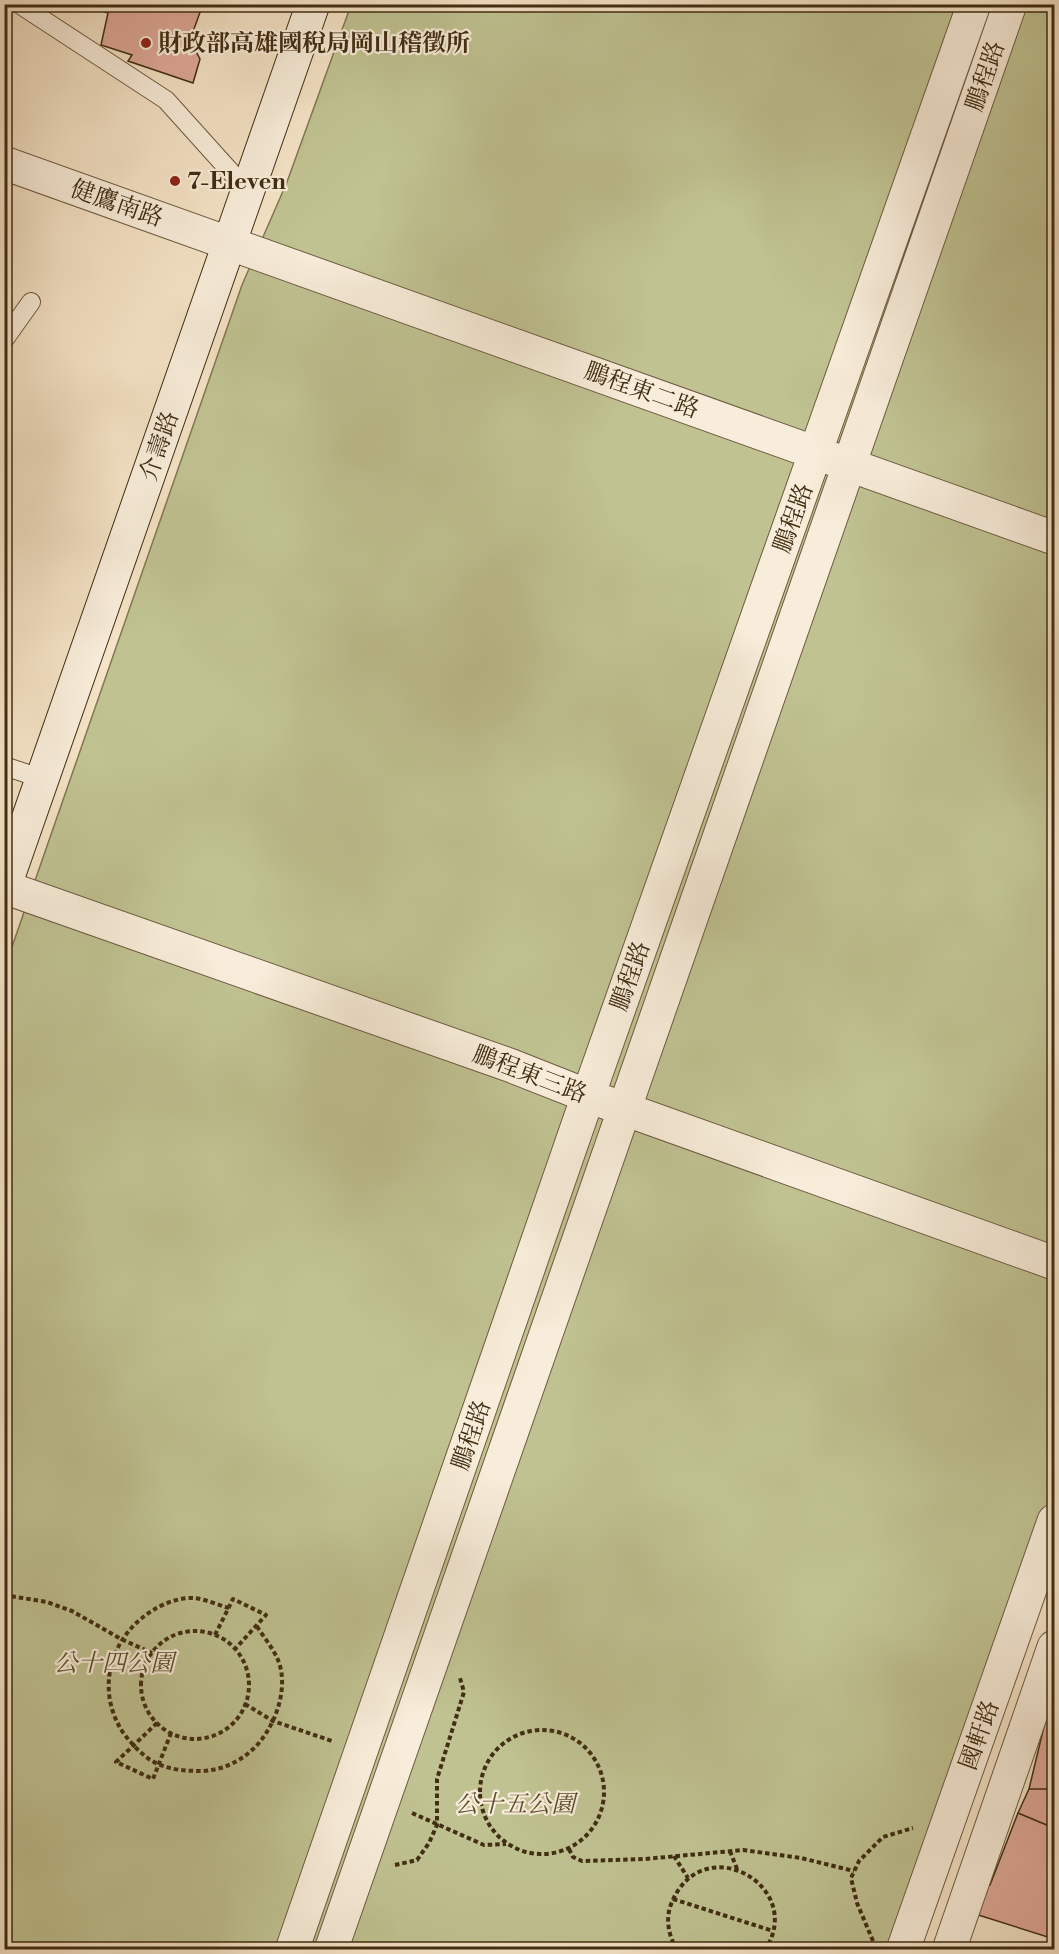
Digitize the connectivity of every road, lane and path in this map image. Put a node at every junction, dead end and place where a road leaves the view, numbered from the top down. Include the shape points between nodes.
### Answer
1 (19, 4) edge
2 (313, 4) edge
3 (974, 4) edge
4 (1010, 4) edge
5 (4, 163) edge
6 (247, 190) junction
7 (230, 242) junction
8 (31, 302) dead end
9 (4, 340) edge
10 (817, 453) junction
11 (850, 464) junction
12 (1054, 538) edge
13 (4, 766) edge
14 (43, 779) junction
15 (5, 887) edge
16 (588, 1096) junction
17 (624, 1109) junction
18 (1054, 1263) edge
19 (1054, 1521) edge
20 (4, 1595) edge
21 (229, 1608) junction
22 (256, 1625) junction
23 (215, 1635) junction
24 (121, 1639) junction
25 (235, 1649) junction
26 (152, 1653) junction
27 (1005, 1660) junction
28 (1049, 1662) edge
29 (458, 1670) dead end
30 (245, 1704) junction
31 (273, 1721) junction
32 (157, 1723) junction
33 (171, 1733) junction
34 (337, 1743) dead end
35 (133, 1746) junction
36 (159, 1764) junction
37 (408, 1812) dead end
38 (438, 1825) junction
39 (914, 1828) dead end
40 (506, 1844) junction
41 (569, 1849) junction
42 (730, 1851) junction
43 (674, 1856) junction
44 (389, 1867) dead end
45 (738, 1869) junction
46 (854, 1870) junction
47 (688, 1878) junction
48 (673, 1899) junction
49 (773, 1931) junction
50 (888, 1946) edge
51 (292, 1950) edge
52 (331, 1950) edge
53 (677, 1950) edge
54 (765, 1950) edge
55 (949, 1950) edge

1 - 6 lane via 166,100
2 - 6 street, 介壽路
3 - 10 street, 鵬程路
4 - 11 street, 鵬程路
5 - 7 street, 健鷹南路
6 - 7 street, 介壽路
7 - 10 street, 鵬程東二路
7 - 14 street, 介壽路
8 - 9 lane
10 - 11 street, 鵬程東二路
10 - 16 street, 鵬程路
11 - 12 street, 鵬程東二路
11 - 17 street, 鵬程路
13 - 14 lane
14 - 15 street, 介壽路
15 - 16 street, 鵬程東三路
16 - 17 street, 鵬程東三路
16 - 51 street, 鵬程路
17 - 18 street, 鵬程東三路
17 - 52 street, 鵬程路
19 - 27 street, 國軒路
20 - 24 path via 47,1602 72,1611
21 - 22 path via 233,1599 266,1615
21 - 23 path
21 - 24 path via 193,1598 165,1603 140,1618
22 - 25 path
22 - 31 path via 279,1661 282,1689
23 - 25 path
23 - 26 path via 188,1631 170,1636
24 - 26 path
24 - 35 path via 111,1666 109,1694 116,1722
25 - 30 path via 249,1680
26 - 32 path via 140,1682 143,1701
27 - 28 street
27 - 50 street, 國軒路
28 - 55 street, 國軒路
29 - 38 path via 464,1692 437,1779
30 - 31 path
30 - 33 path via 230,1726 216,1735 199,1739
31 - 34 path
31 - 36 path via 261,1742 238,1761 211,1771 183,1771
32 - 33 path
32 - 35 path
33 - 36 path
35 - 36 path
35 - 36 path via 116,1762 153,1779
37 - 38 path
38 - 40 path via 484,1845
38 - 44 path via 417,1860
39 - 46 path via 883,1837
40 - 41 path via 526,1853 548,1855
40 - 41 path via 483,1813 479,1794 482,1775 490,1757 504,1742 521,1733 541,1730 560,1732 578,1741 593,1756 602,1776 604,1797 599,1818 586,1836
41 - 43 path via 573,1857 582,1861
42 - 43 path
42 - 45 path
42 - 46 path via 801,1858
43 - 47 path
45 - 47 path via 721,1866
45 - 49 path via 765,1890 773,1906
46 - 50 path via 851,1878 857,1903
47 - 48 path
48 - 49 path
48 - 53 path via 668,1925
49 - 54 path

